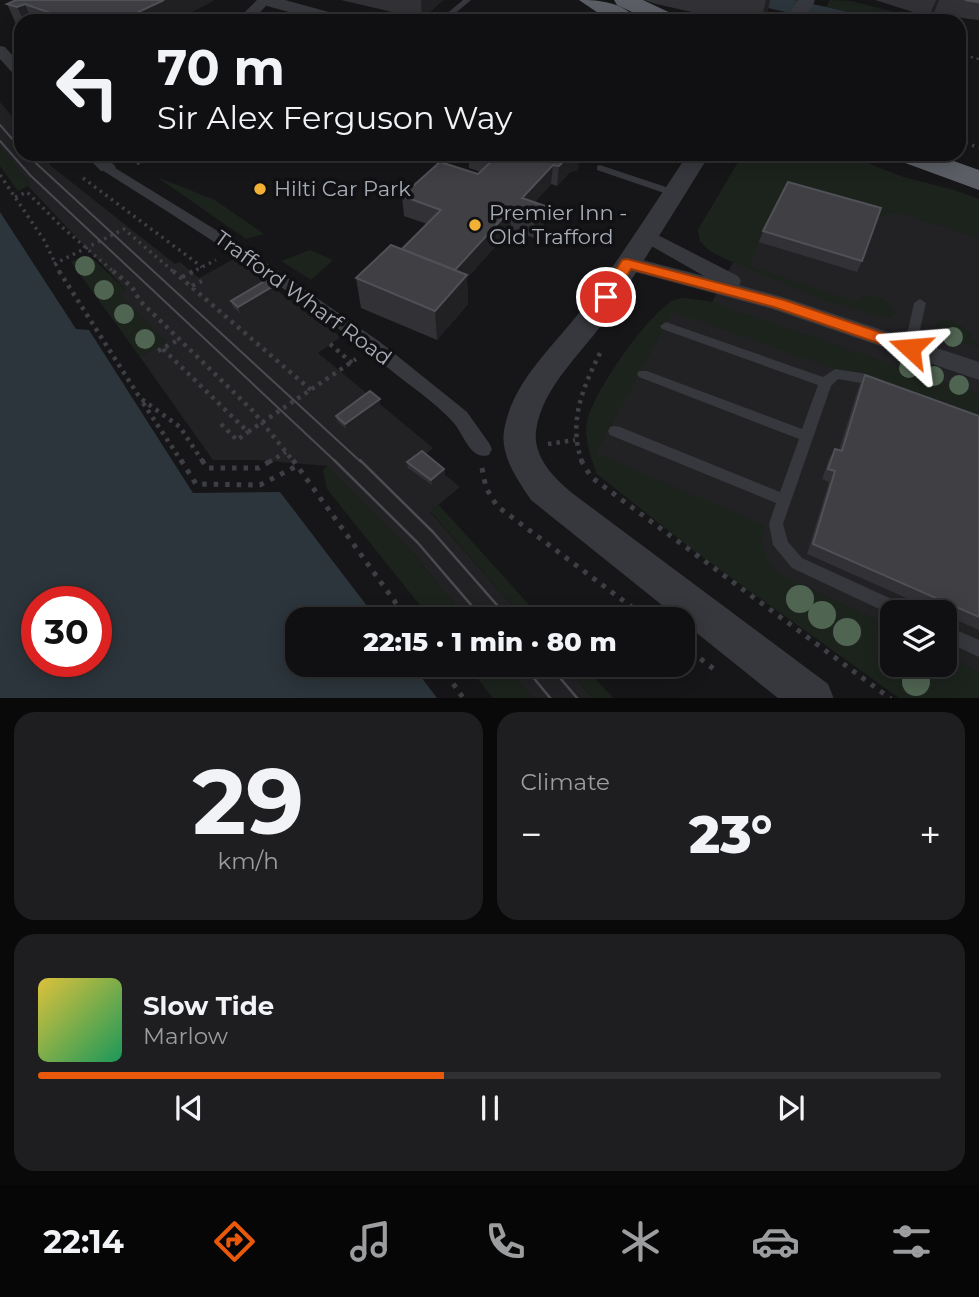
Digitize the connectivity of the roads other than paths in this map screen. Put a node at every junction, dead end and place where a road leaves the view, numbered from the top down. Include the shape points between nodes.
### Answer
1 (265, 0) edge
2 (467, 0) edge
3 (590, 0) edge
4 (625, 0) edge
5 (250, 14) edge
6 (316, 14) edge
7 (450, 14) edge
8 (614, 14) edge
9 (654, 14) edge
10 (0, 50) edge
11 (14, 66) edge
12 (101, 161) edge
13 (695, 161) edge
14 (926, 161) edge
15 (944, 161) edge
16 (107, 167) joint
17 (600, 168) dead end
18 (979, 180) edge
19 (674, 193) junction
20 (646, 236) junction
21 (627, 263) junction
22 (778, 303) junction
23 (920, 303) dead end
24 (666, 326) dead end
25 (910, 348) junction
26 (979, 371) edge
27 (643, 374) dead end
28 (825, 383) junction
29 (888, 387) edge
30 (615, 431) dead end
31 (806, 436) junction
32 (482, 449) dead end
33 (784, 500) junction
34 (880, 601) edge
35 (957, 639) edge
36 (979, 649) edge
37 (813, 698) edge

1 - 5 street
1 - 6 street
2 - 7 lane
3 - 8 highway
4 - 9 highway
10 - 11 street
12 - 16 street
13 - 19 street
14 - 18 highway
15 - 18 highway
16 - 32 street, Trafford Wharf Road via 237,248 374,347 460,417
17 - 19 lane
19 - 20 street
20 - 21 street
20 - 22 street
21 - 22 street
21 - 37 street via 598,309 532,394 520,431 531,472 543,489
22 - 25 street
23 - 25 lane
24 - 28 lane
25 - 26 street
27 - 31 lane
28 - 29 lane via 835,374
28 - 31 lane
30 - 33 lane
31 - 33 lane
33 - 34 lane via 776,524 781,545 797,563
35 - 36 lane

